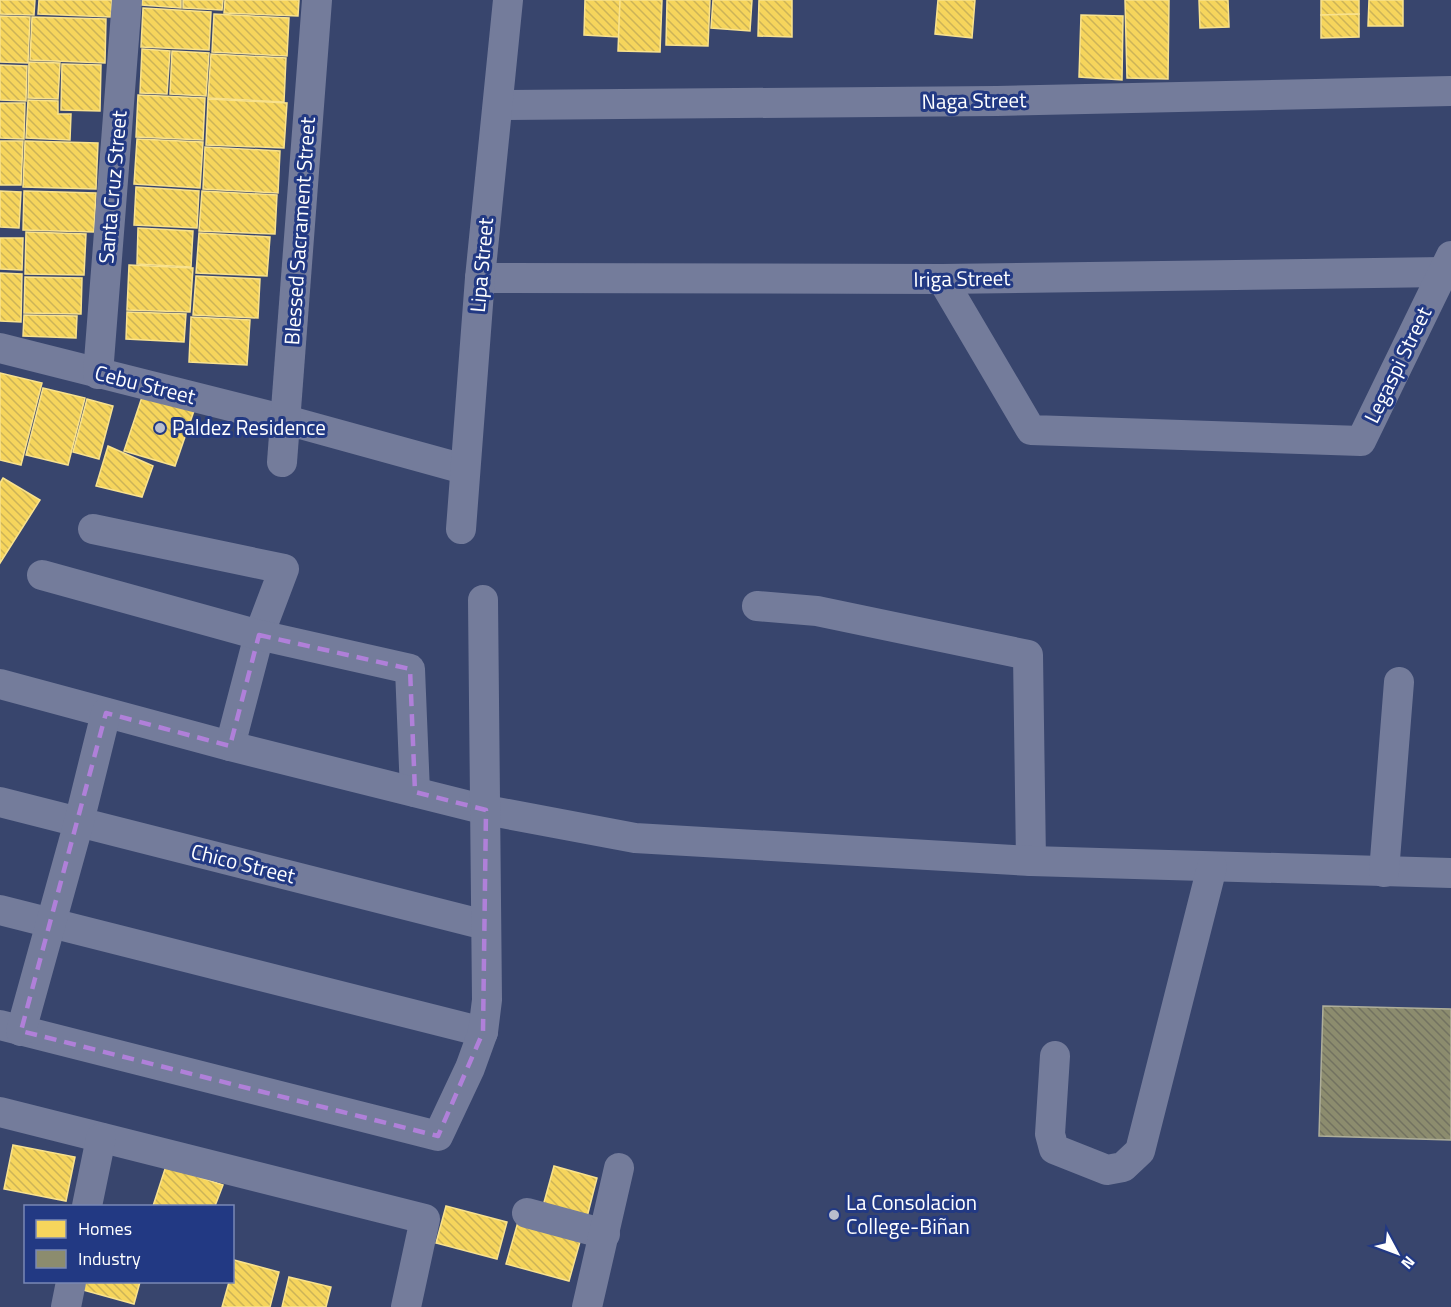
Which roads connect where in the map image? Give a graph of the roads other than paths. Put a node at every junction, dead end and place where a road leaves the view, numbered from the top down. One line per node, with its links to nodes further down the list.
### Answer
1 (127, 0): 10 (street, Santa Cruz Street)
2 (317, 0): 11 (street, Blessed Sacrament Street)
3 (508, 0): 5 (street, Lipa Street)
4 (1451, 91): 5 (street, Naga Street)
5 (498, 105): 7 (street, Lipa Street)
6 (1448, 264): 8 (street, Iriga Street); 8 (street, Legaspi Street)
7 (480, 278): 8 (street, Iriga Street); 13 (street, Lipa Street)
8 (942, 279)
9 (0, 348): 10 (street, Cebu Street)
10 (98, 374): 11 (street, Cebu Street)
11 (286, 420): 12 (street, Blessed Sacrament Street); 13 (street, Cebu Street)
12 (282, 462)
13 (464, 470): 15 (street, Lipa Street)
14 (93, 529): 19 (street)
15 (460, 530)
16 (42, 575): 19 (street)
17 (483, 600): 26 (street)
18 (757, 606): 28 (street)
19 (259, 635): 23 (street); 24 (street)
20 (1399, 682): 30 (street)
21 (0, 684): 22 (street)
22 (106, 713): 23 (street); 27 (street)
23 (230, 746): 24 (street)
24 (415, 792): 26 (street)
25 (0, 802): 27 (street, Chico Street)
26 (486, 810): 28 (street); 34 (street)
27 (79, 822): 33 (street); 34 (street, Chico Street)
28 (1031, 861): 29 (street)
29 (1212, 867): 30 (street); 37 (street)
30 (1384, 872): 31 (street)
31 (1451, 873)
32 (0, 910): 33 (street)
33 (51, 923): 35 (street); 36 (street)
34 (485, 925): 36 (street)
35 (11, 1028): 36 (street)
36 (483, 1032)
37 (1056, 1056)
38 (0, 1112): 39 (street)
39 (101, 1138): 41 (street); 46 (street)
40 (620, 1168): 43 (street)
41 (87, 1205)
42 (526, 1213): 43 (street)
43 (605, 1234): 47 (street)
44 (71, 1283): 45 (street)
45 (66, 1307)
46 (406, 1307)
47 (587, 1307)

